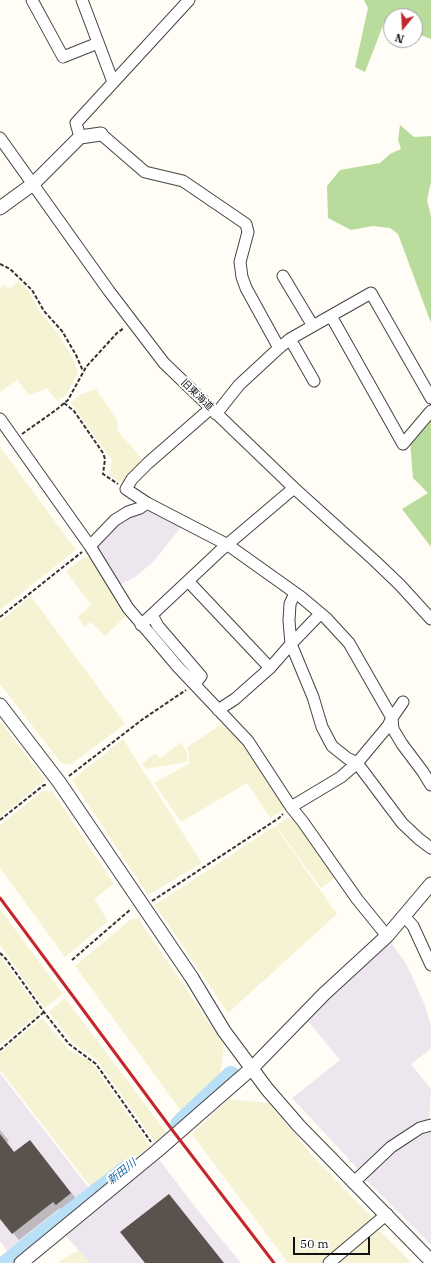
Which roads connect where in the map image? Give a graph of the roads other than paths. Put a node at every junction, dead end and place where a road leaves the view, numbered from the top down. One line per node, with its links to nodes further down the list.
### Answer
1 (32, 0): 4 (street)
2 (82, 0): 4 (street)
3 (189, 0): 5 (street)
4 (98, 42): 5 (street)
5 (113, 82): 7 (street)
6 (101, 134): 7 (street); 15 (street)
7 (80, 137): 9 (street)
8 (0, 138): 9 (street, 旧東海道)
9 (33, 184): 10 (street); 19 (street, 旧東海道)
10 (0, 208)
11 (283, 276): 13 (street)
12 (331, 316): 13 (street); 17 (street); 18 (street)
13 (313, 326): 14 (street)
14 (290, 339): 15 (street); 16 (street)
15 (279, 348): 19 (street)
16 (314, 381)
17 (431, 398)
18 (431, 411)
19 (213, 412): 21 (street, 旧東海道); 22 (street)
20 (0, 419): 24 (street)
21 (294, 488): 23 (street); 29 (street, 旧東海道)
22 (147, 503): 23 (street); 24 (street)
23 (228, 545): 25 (street); 26 (street)
24 (90, 546): 30 (street)
25 (188, 581): 27 (street); 32 (street)
26 (295, 593): 28 (street); 31 (street)
27 (152, 614): 30 (street); 33 (street)
28 (320, 614): 31 (street); 37 (street)
29 (431, 619)
30 (141, 625): 33 (street)
31 (291, 644): 32 (street); 38 (street)
32 (270, 668): 36 (street)
33 (195, 684): 36 (street)
34 (403, 702): 37 (street)
35 (0, 705): 46 (street)
36 (218, 710): 40 (street)
37 (392, 718): 38 (street); 39 (street)
38 (357, 763): 40 (street); 41 (street)
39 (431, 784)
40 (291, 807): 44 (street)
41 (431, 848)
42 (431, 884): 43 (street)
43 (404, 916): 44 (street); 45 (street)
44 (388, 936): 46 (street)
45 (431, 965)
46 (252, 1068): 48 (street); 51 (street)
47 (431, 1125): 48 (street)
48 (353, 1183): 49 (street)
49 (387, 1214): 50 (street); 52 (street)
50 (431, 1261)
51 (21, 1263)
52 (329, 1263)

